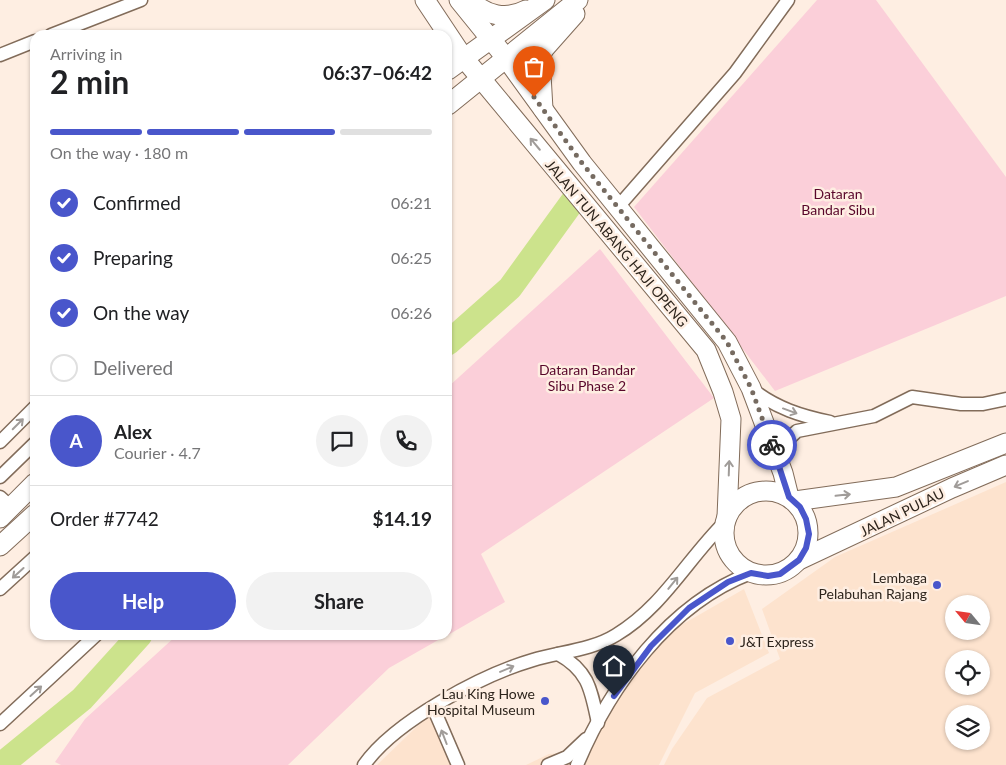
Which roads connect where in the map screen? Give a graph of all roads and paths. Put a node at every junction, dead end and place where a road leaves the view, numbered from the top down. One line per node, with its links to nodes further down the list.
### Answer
1 (141, 0): 10 (street)
2 (417, 0): 11 (main road)
3 (425, 0): 12 (main road, JALAN TUN ABANG HAJI OPENG)
4 (459, 0): 13 (main road, JALAN TUN ABANG HAJI OPENG)
5 (471, 0): 6 (main road)
6 (544, 0): 13 (main road)
7 (578, 0): 18 (main road)
8 (588, 0): 22 (main road)
9 (788, 0): 23 (street)
10 (64, 30)
11 (431, 30)
12 (445, 30)
13 (491, 39): 17 (main road); 18 (main road, JALAN TUN ABANG HAJI OPENG)
14 (452, 40): 17 (main road, JALAN TUN ABANG HAJI OPENG)
15 (30, 43): 16 (street)
16 (0, 55)
17 (463, 57): 19 (main road); 20 (main road, JALAN TUN ABANG HAJI OPENG)
18 (506, 58): 20 (main road); 22 (main road, JALAN TUN ABANG HAJI OPENG)
19 (452, 67)
20 (480, 77): 21 (main road); 25 (main road, JALAN TUN ABANG HAJI OPENG, one-way to 20)
21 (452, 102)
22 (544, 110): 23 (main road, JALAN TUN ABANG HAJI OPENG)
23 (617, 208): 24 (main road, JALAN TUN ABANG HAJI OPENG)
24 (700, 309): 25 (main road); 26 (main road, JALAN TUN ABANG HAJI OPENG)
25 (683, 323): 40 (main road, JALAN TUN ABANG HAJI OPENG, one-way to 25)
26 (751, 388): 29 (street, one-way to 29); 33 (main road, JALAN TUN ABANG HAJI OPENG)
27 (1006, 399): 29 (street)
28 (30, 412): 30 (street, one-way to 28)
29 (835, 423): 33 (street)
30 (0, 442)
31 (1006, 443): 37 (main road, JALAN PULAU, one-way to 31)
32 (30, 448): 35 (street)
33 (774, 452): 37 (main road, JALAN TUN ABANG HAJI OPENG)
34 (1006, 465): 42 (main road, JALAN PULAU, one-way to 42)
35 (0, 477)
36 (30, 487): 38 (main road)
37 (792, 499): 40 (main road); 42 (main road)
38 (4, 507): 39 (main road)
39 (30, 518): 41 (main road)
40 (726, 519): 44 (main road); 47 (street, one-way to 40)
41 (0, 546)
42 (799, 560): 44 (main road)
43 (30, 561): 45 (street, one-way to 45)
44 (751, 573): 50 (street)
45 (0, 588)
46 (91, 640): 49 (street, one-way to 46)
47 (558, 654): 48 (street, one-way to 47); 50 (street)
48 (433, 707): 51 (street); 52 (street, one-way to 48)
49 (0, 724)
50 (595, 728): 53 (street); 54 (street)
51 (364, 765)
52 (458, 765)
53 (548, 765)
54 (577, 765)

